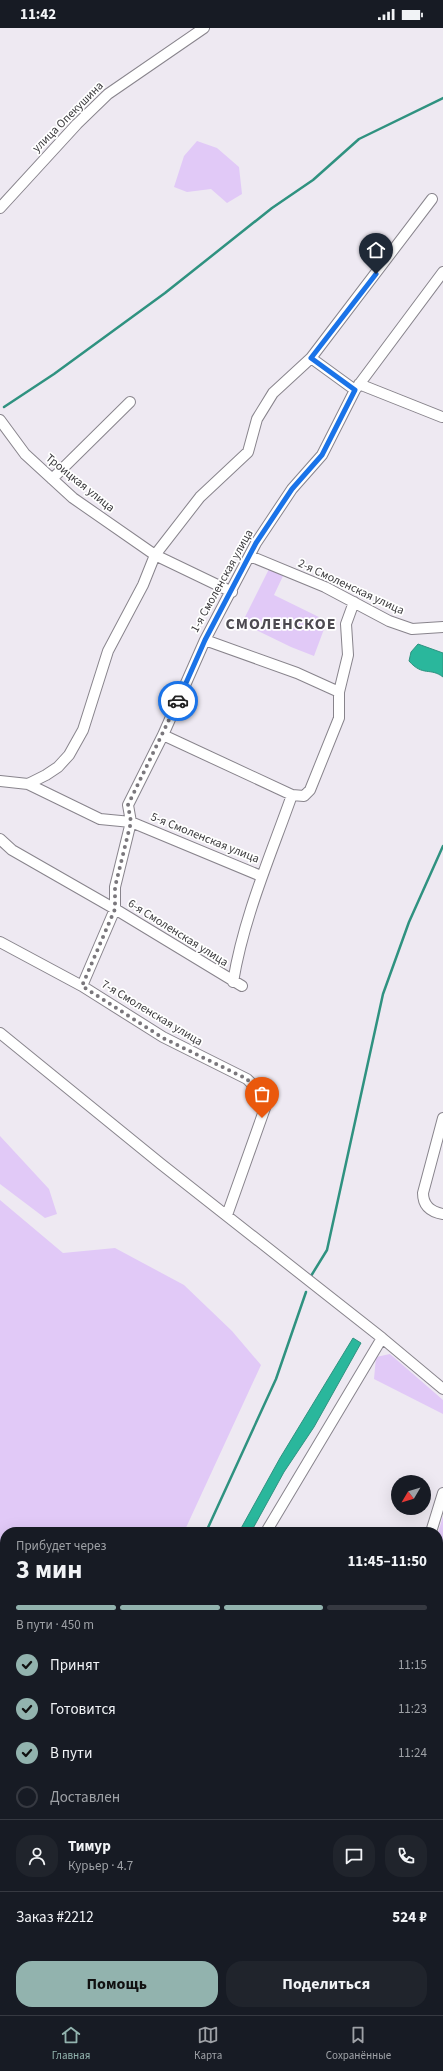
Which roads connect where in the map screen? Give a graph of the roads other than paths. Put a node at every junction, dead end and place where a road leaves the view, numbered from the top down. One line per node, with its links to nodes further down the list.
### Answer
1 (204, 28): 3 (street, улица Опекушина)
2 (432, 199): 5 (street)
3 (0, 208)
4 (443, 272): 6 (street, 1-я Смоленская улица)
5 (311, 358): 6 (street); 11 (street)
6 (357, 387): 8 (street); 12 (street, 1-я Смоленская улица)
7 (130, 402): 10 (street)
8 (442, 417)
9 (0, 420): 10 (street, Троицкая улица)
10 (52, 479): 11 (street, Троицкая улица)
11 (155, 555): 13 (street); 20 (street)
12 (250, 556): 13 (street, 1-я Смоленская улица); 14 (street, 2-я Смоленская улица)
13 (232, 592): 16 (street, 1-я Смоленская улица)
14 (354, 602): 15 (street, 2-я Смоленская улица); 17 (street)
15 (443, 627)
16 (205, 640): 17 (street); 18 (street, 1-я Смоленская улица)
17 (339, 692): 21 (street)
18 (163, 735): 21 (street); 22 (street, 1-я Смоленская улица)
19 (0, 781): 20 (street, 5-я Смоленская улица)
20 (28, 784): 22 (street, 5-я Смоленская улица)
21 (292, 795): 24 (street)
22 (131, 822): 24 (street, 5-я Смоленская улица); 25 (street, 1-я Смоленская улица)
23 (0, 839): 25 (street, 6-я Смоленская улица)
24 (261, 876): 25 (street, 6-я Смоленская улица)
25 (115, 909): 27 (street)
26 (0, 942): 27 (street, 7-я Смоленская улица)
27 (82, 986): 31 (street, 7-я Смоленская улица)
28 (0, 1033): 31 (street)
29 (443, 1118): 30 (street)
30 (443, 1214)
31 (227, 1215): 32 (street)
32 (382, 1338): 33 (street); 35 (street)
33 (443, 1389)
34 (443, 1493): 36 (street)
35 (269, 1527)
36 (433, 1527)

